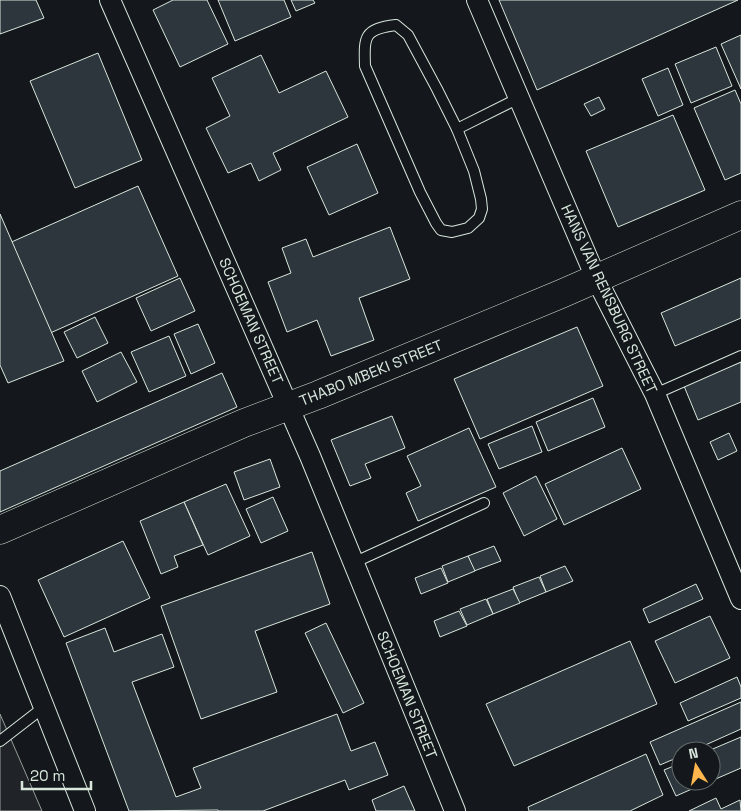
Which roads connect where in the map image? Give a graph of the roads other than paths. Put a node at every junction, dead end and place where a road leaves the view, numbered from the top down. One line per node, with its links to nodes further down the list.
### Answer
1 (110, 0): 9 (street, SCHOEMAN STREET)
2 (477, 0): 3 (street, HANS VAN RENSBURG STREET)
3 (518, 98): 4 (lane); 6 (street, HANS VAN RENSBURG STREET)
4 (457, 129): 4 (lane)
5 (741, 214): 6 (main road, THABO MBEKI STREET)
6 (596, 278): 8 (street, HANS VAN RENSBURG STREET); 9 (main road, THABO MBEKI STREET)
7 (741, 356): 8 (lane)
8 (655, 394): 14 (street, HANS VAN RENSBURG STREET)
9 (289, 407): 11 (main road, THABO MBEKI STREET); 12 (street, SCHOEMAN STREET)
10 (484, 503): 12 (lane)
11 (0, 530)
12 (353, 563): 18 (street, SCHOEMAN STREET)
13 (0, 596): 15 (street)
14 (741, 599)
15 (44, 707): 16 (lane); 17 (street)
16 (0, 741)
17 (86, 811)
18 (454, 811)

